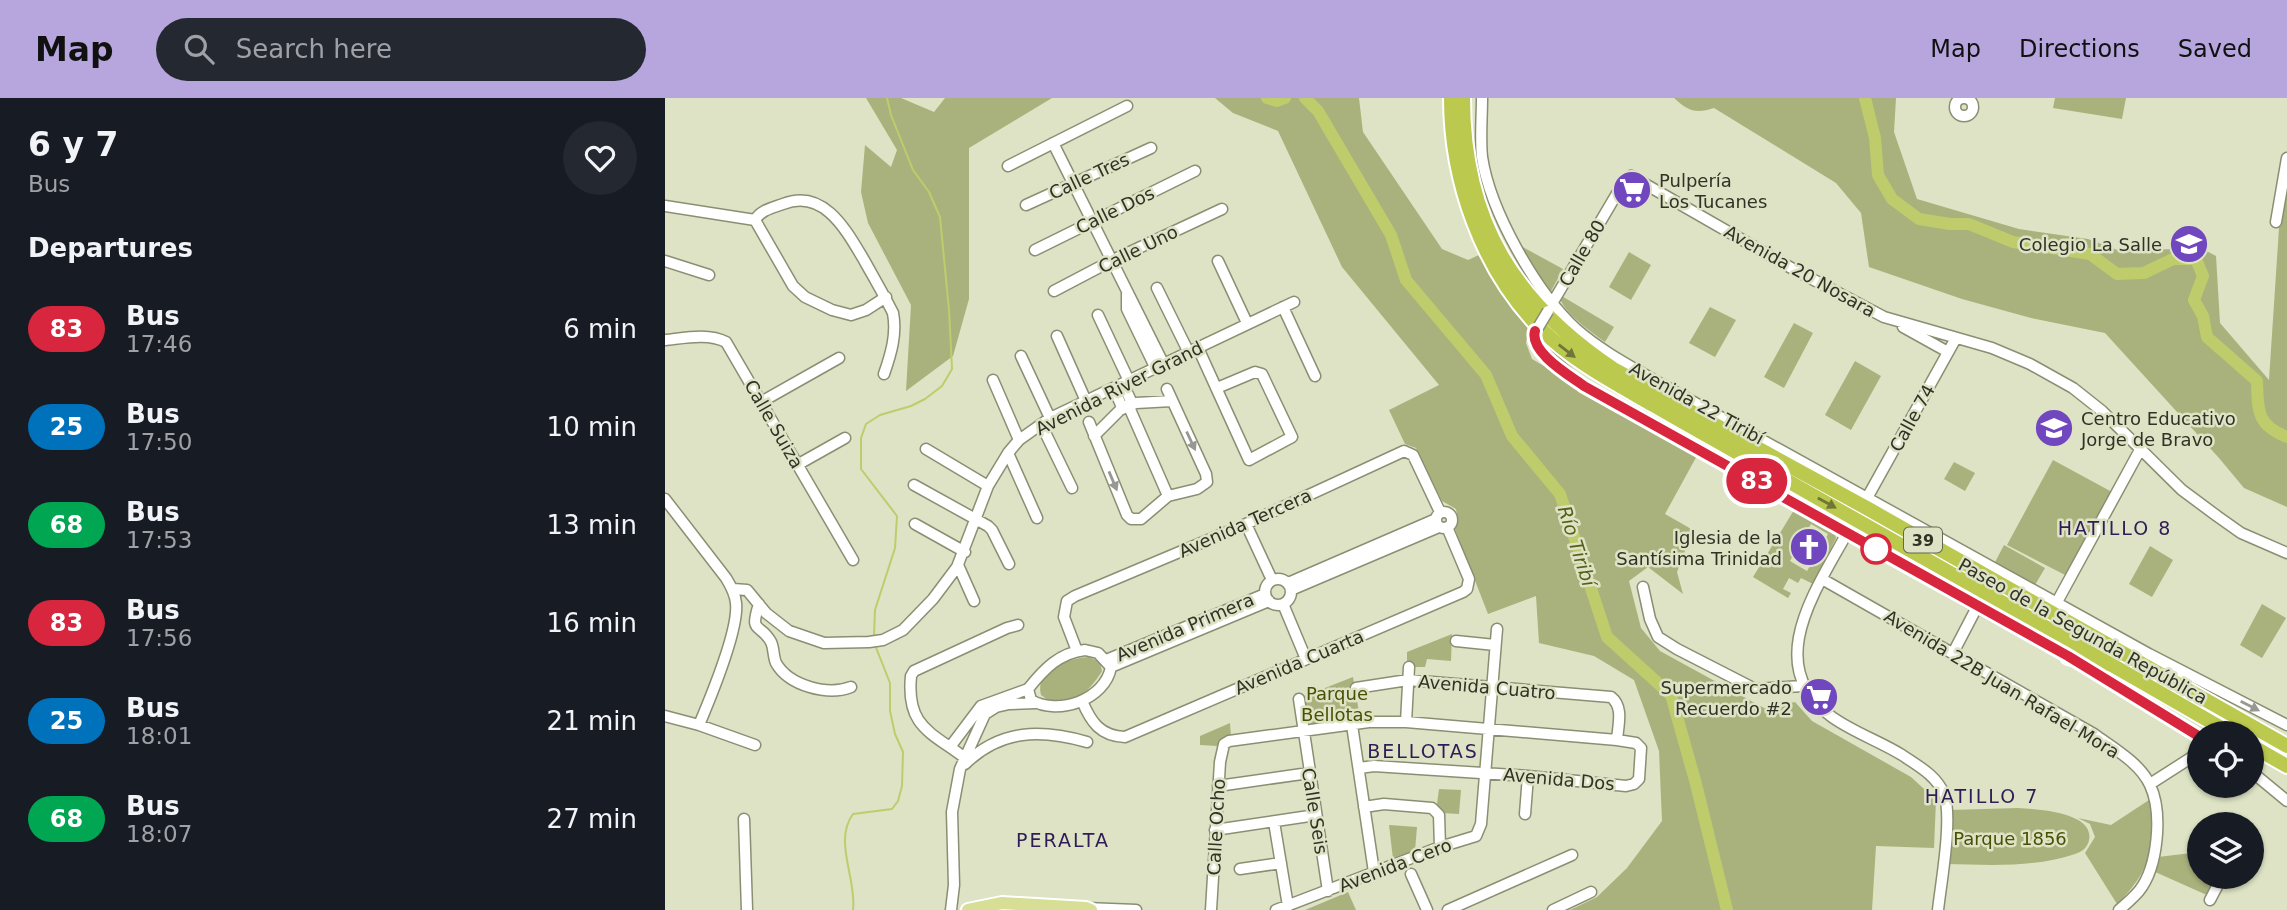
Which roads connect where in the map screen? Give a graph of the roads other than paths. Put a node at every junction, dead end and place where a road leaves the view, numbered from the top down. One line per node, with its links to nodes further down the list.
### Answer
1 (1451, 98): 97 (highway, Paseo de la Segunda República / 39, one-way to 97)
2 (1464, 98): 64 (highway, Paseo de la Segunda República / 39)
3 (1482, 98): 28 (street, Avenida 22 Tiribí)
4 (1127, 106): 5 (street)
5 (1053, 143): 8 (street); 11 (street)
6 (1151, 148): 11 (street, Calle Tres)
7 (2287, 160): 17 (street)
8 (1008, 166)
9 (1195, 171): 16 (street, Calle Dos)
10 (1631, 176): 28 (street, Calle 80); 30 (street, Avenida 20 Nosara)
11 (1074, 183): 12 (street, Calle Tres); 16 (street)
12 (1026, 205)
13 (665, 206): 15 (street)
14 (1222, 209): 19 (street, Calle Uno)
15 (755, 220): 25 (street); 25 (street)
16 (1093, 221): 18 (street, Calle Dos); 19 (street)
17 (2276, 222)
18 (1035, 250)
19 (1113, 260): 24 (street, Calle Uno); 39 (street)
20 (665, 261): 22 (street)
21 (1218, 261): 31 (street)
22 (709, 275)
23 (1157, 288): 35 (street)
24 (1054, 291)
25 (885, 297): 40 (street)
26 (1294, 302): 27 (street, Avenida River Grand)
27 (1283, 307): 31 (street, Avenida River Grand); 41 (street)
28 (1550, 307): 64 (street, Avenida 22 Tiribí); 70 (street, Calle 80, bridge)
29 (1098, 315): 43 (street)
30 (1884, 317): 33 (street, Avenida 20 Nosara); 36 (street)
31 (1247, 323): 35 (street, Avenida River Grand)
32 (1057, 336): 46 (street)
33 (1956, 338): 36 (street, Calle 74); 56 (street, Avenida 20 Nosara)
34 (665, 340): 48 (street, Calle Suiza)
35 (1193, 350): 39 (street, Avenida River Grand); 44 (street)
36 (1948, 352): 64 (street, Calle 74)
37 (1021, 356): 50 (street)
38 (839, 359): 48 (street)
39 (1160, 367): 43 (street, Avenida River Grand)
40 (884, 374)
41 (1315, 376)
42 (993, 380): 54 (street)
43 (1122, 385): 46 (street, Avenida River Grand); 49 (street)
44 (1217, 388): 44 (street)
45 (1167, 389): 47 (street)
46 (1086, 401): 50 (street, Avenida River Grand)
47 (1172, 401): 49 (street); 62 (street, one-way to 62)
48 (761, 402): 58 (street, Calle Suiza)
49 (1129, 407): 52 (street); 62 (street)
50 (1045, 421): 54 (street, Avenida River Grand); 61 (street)
51 (1089, 422): 52 (street)
52 (1094, 436): 62 (street, one-way to 62)
53 (845, 438): 58 (street)
54 (1019, 440): 57 (street, Avenida River Grand)
55 (926, 449): 60 (street)
56 (2141, 449): 72 (street, Avenida 20 Nosara); 83 (street)
57 (1008, 453): 60 (street, Avenida River Grand); 65 (street)
58 (797, 465): 73 (street, Calle Suiza)
59 (914, 485): 66 (street)
60 (988, 486): 66 (street, Avenida River Grand)
61 (1072, 488)
62 (1168, 496)
63 (665, 499): 80 (street)
64 (1870, 505): 83 (street, Avenida 22 Tiribí); 122 (highway, Paseo de la Segunda República / 39)
65 (1037, 518)
66 (975, 520): 71 (street, Avenida River Grand); 74 (street)
67 (1441, 521): 69 (street, Avenida Tercera); 78 (street); 94 (street, Avenida Cuarta)
68 (915, 524): 71 (street)
69 (1246, 524): 77 (street); 91 (street, Avenida Tercera)
70 (1847, 533): 76 (street); 86 (street)
71 (965, 552): 75 (street, Avenida River Grand)
72 (2287, 553)
73 (853, 560)
74 (1009, 564)
75 (958, 565): 82 (street); 84 (street, Avenida River Grand)
76 (1822, 579): 92 (street, Avenida 22B Juan Rafael Mora); 99 (street)
77 (1272, 580): 78 (street); 81 (street)
78 (1289, 586): 85 (street)
79 (1643, 587): 99 (street)
80 (733, 589): 84 (street, Avenida River Grand); 112 (street)
81 (1267, 597): 85 (street); 95 (street, Avenida Primera)
82 (974, 601)
83 (2057, 602): 110 (street, Avenida 22 Tiribí, one-way to 110)
84 (759, 604): 100 (street)
85 (1283, 604): 94 (street)
86 (1977, 607): 92 (street); 93 (street)
87 (1018, 625): 116 (street)
88 (1497, 629): 90 (street)
89 (1457, 641): 90 (street)
90 (1495, 645): 101 (street)
91 (1077, 651): 95 (street, Avenida Primera); 103 (street)
92 (1953, 653): 134 (street, Avenida 22B Juan Rafael Mora)
93 (2068, 656): 97 (highway); 114 (street)
94 (1306, 659): 105 (street, Avenida Cuarta)
95 (1108, 664): 105 (street, Avenida Primera)
96 (1409, 667): 98 (street)
97 (2125, 672): 108 (highway, Paseo de la Segunda República / 39)
98 (1408, 680): 101 (street, Avenida Cuatro); 102 (street, Avenida Cuatro); 109 (street)
99 (1803, 686): 165 (street)
100 (851, 687)
101 (1492, 687): 113 (street); 119 (street, Avenida Cuatro)
102 (1356, 688)
103 (1028, 689): 106 (street); 117 (street)
104 (1299, 699): 115 (street, Calle Seis)
105 (1082, 701): 106 (street)
106 (1036, 703): 118 (street)
107 (665, 716): 112 (street)
108 (2209, 721)
109 (1406, 722): 111 (street); 113 (street)
110 (2286, 722)
111 (1352, 724): 115 (street); 128 (street)
112 (699, 725): 121 (street)
113 (1489, 729): 119 (street); 130 (street)
114 (2187, 729)
115 (1303, 731): 131 (street, Calle Seis); 135 (street, Calle Ocho)
116 (928, 733): 117 (street); 123 (street)
117 (962, 733): 118 (street); 123 (street)
118 (972, 739): 125 (street)
119 (1617, 740): 132 (street, Avenida Dos)
120 (1087, 742): 129 (street)
121 (755, 745)
122 (2287, 746)
123 (950, 747): 125 (street)
124 (2264, 753): 127 (highway)
125 (965, 758): 129 (street)
126 (2187, 760): 134 (street)
127 (2287, 766)
128 (1359, 768): 130 (street, Avenida Dos); 137 (street)
129 (960, 769): 157 (street)
130 (1485, 773): 132 (street, Avenida Dos); 143 (street, Avenida Cero)
131 (1309, 774): 135 (street); 139 (street, Calle Seis)
132 (1528, 776): 138 (street)
133 (2264, 782): 136 (street)
134 (2150, 784): 166 (street)
135 (1218, 786): 142 (street, Calle Ocho)
136 (2287, 801)
137 (1364, 807): 143 (street); 147 (street)
138 (1525, 814)
139 (1316, 815): 141 (street); 150 (street, Calle Seis)
140 (744, 818): 156 (street)
141 (1274, 822): 142 (street); 145 (street)
142 (1215, 830): 160 (street, Calle Ocho)
143 (1440, 847): 147 (street, Avenida Cero)
144 (1572, 855): 163 (street)
145 (1281, 863): 146 (street); 153 (street)
146 (1240, 869)
147 (1374, 872): 150 (street, Avenida Cero)
148 (1411, 874): 162 (street)
149 (2216, 889): 152 (street)
150 (1328, 891): 153 (street, Avenida Cero)
151 (1591, 892): 164 (street)
152 (2210, 901)
153 (1287, 906): 161 (street, Avenida Cero)
154 (1021, 907): 155 (main road); 158 (main road)
155 (1089, 909): 159 (street)
156 (747, 910)
157 (951, 910)
158 (968, 910)
159 (1136, 910)
160 (1211, 910)
161 (1276, 910)
162 (1427, 910)
163 (1448, 910)
164 (1553, 910)
165 (1938, 910)
166 (2119, 910)

